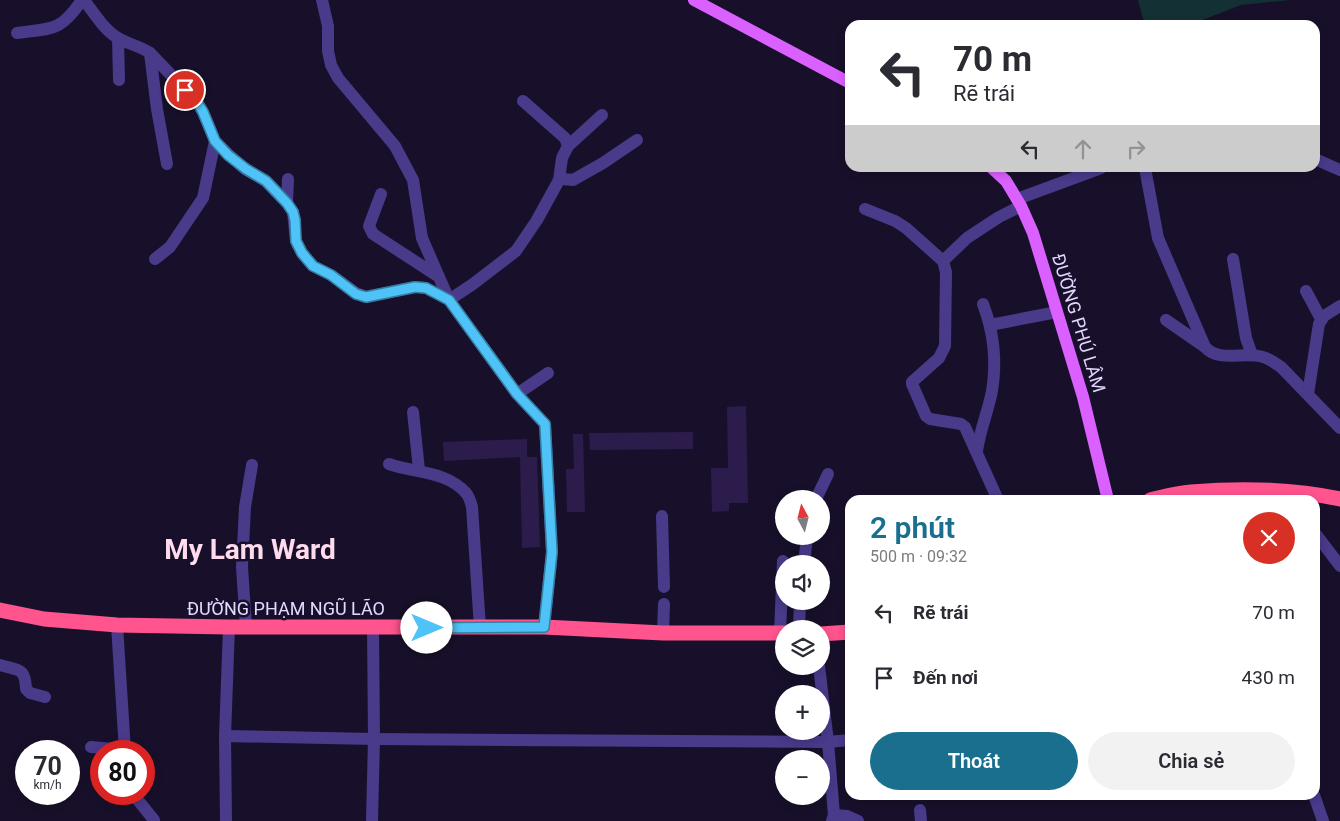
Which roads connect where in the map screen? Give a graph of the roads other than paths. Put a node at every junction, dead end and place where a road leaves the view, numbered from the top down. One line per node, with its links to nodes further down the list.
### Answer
1 (83, 0): 4 (street); 5 (street)
2 (322, 0): 29 (street)
3 (694, 0): 7 (main road)
4 (17, 33)
5 (118, 38): 6 (street); 8 (street)
6 (150, 53): 12 (street); 15 (street)
7 (845, 79)
8 (119, 80)
9 (523, 101): 13 (street)
10 (602, 115): 13 (street)
11 (637, 140): 20 (street)
12 (215, 141): 23 (street); 27 (street)
13 (568, 146): 20 (street)
14 (1320, 161): 16 (street)
15 (166, 164)
16 (1340, 170)
17 (997, 172): 24 (main road, ĐƯỜNG PHÚ LÂM)
18 (1092, 172): 24 (street)
19 (1146, 172): 38 (street)
20 (560, 176): 31 (street)
21 (288, 179): 23 (street)
22 (381, 194): 29 (street)
23 (287, 203): 31 (street)
24 (1019, 203): 28 (street); 34 (main road, ĐƯỜNG PHÚ LÂM)
25 (865, 209): 28 (street)
26 (1233, 258): 39 (street)
27 (155, 259)
28 (943, 261): 45 (street)
29 (439, 277): 31 (street)
30 (1306, 291): 35 (street)
31 (449, 300): 41 (street)
32 (983, 304): 37 (street)
33 (1340, 306): 35 (street)
34 (1057, 312): 37 (street); 52 (main road, ĐƯỜNG PHÚ LÂM)
35 (1321, 319): 42 (street)
36 (1166, 320): 38 (street)
37 (990, 325): 45 (street)
38 (1205, 347): 39 (street)
39 (1252, 355): 42 (street)
40 (548, 373): 41 (street)
41 (517, 394): 67 (street)
42 (1308, 394): 44 (street)
43 (413, 412): 48 (street)
44 (1340, 428)
45 (977, 452): 51 (street)
46 (252, 464): 65 (street)
47 (389, 464): 48 (street)
48 (419, 470): 68 (street)
49 (828, 474): 50 (street)
50 (820, 490)
51 (996, 495)
52 (1107, 495)
53 (1175, 495): 54 (highway)
54 (1280, 495)
55 (1320, 496): 56 (highway)
56 (1340, 499)
57 (662, 516): 60 (street)
58 (1320, 540): 59 (street)
59 (1340, 566)
60 (664, 587)
61 (664, 604): 70 (street)
62 (0, 610): 63 (highway, ĐƯỜNG PHẠM NGŨ LÃO)
63 (118, 625): 64 (highway, ĐƯỜNG PHẠM NGŨ LÃO); 78 (street)
64 (229, 627): 65 (highway, ĐƯỜNG PHẠM NGŨ LÃO); 76 (street)
65 (246, 627): 66 (highway, ĐƯỜNG PHẠM NGŨ LÃO)
66 (373, 627): 68 (highway, ĐƯỜNG PHẠM NGŨ LÃO); 77 (street)
67 (544, 627): 68 (highway, ĐƯỜNG PHẠM NGŨ LÃO); 70 (highway, ĐƯỜNG PHẠM NGŨ LÃO)
68 (480, 628)
69 (845, 632): 72 (highway)
70 (663, 633): 71 (highway, ĐƯỜNG PHẠM NGŨ LÃO)
71 (775, 633)
72 (830, 633)
73 (0, 665): 75 (street)
74 (819, 675): 80 (street)
75 (45, 697)
76 (225, 736): 77 (street); 85 (street)
77 (374, 739): 80 (street); 86 (street)
78 (124, 740)
79 (845, 740): 80 (street)
80 (828, 742): 83 (street)
81 (1316, 800): 88 (street)
82 (142, 805): 84 (street)
83 (833, 818): 87 (street)
84 (154, 820)
85 (226, 821)
86 (372, 821)
87 (858, 821)
88 (1323, 821)

